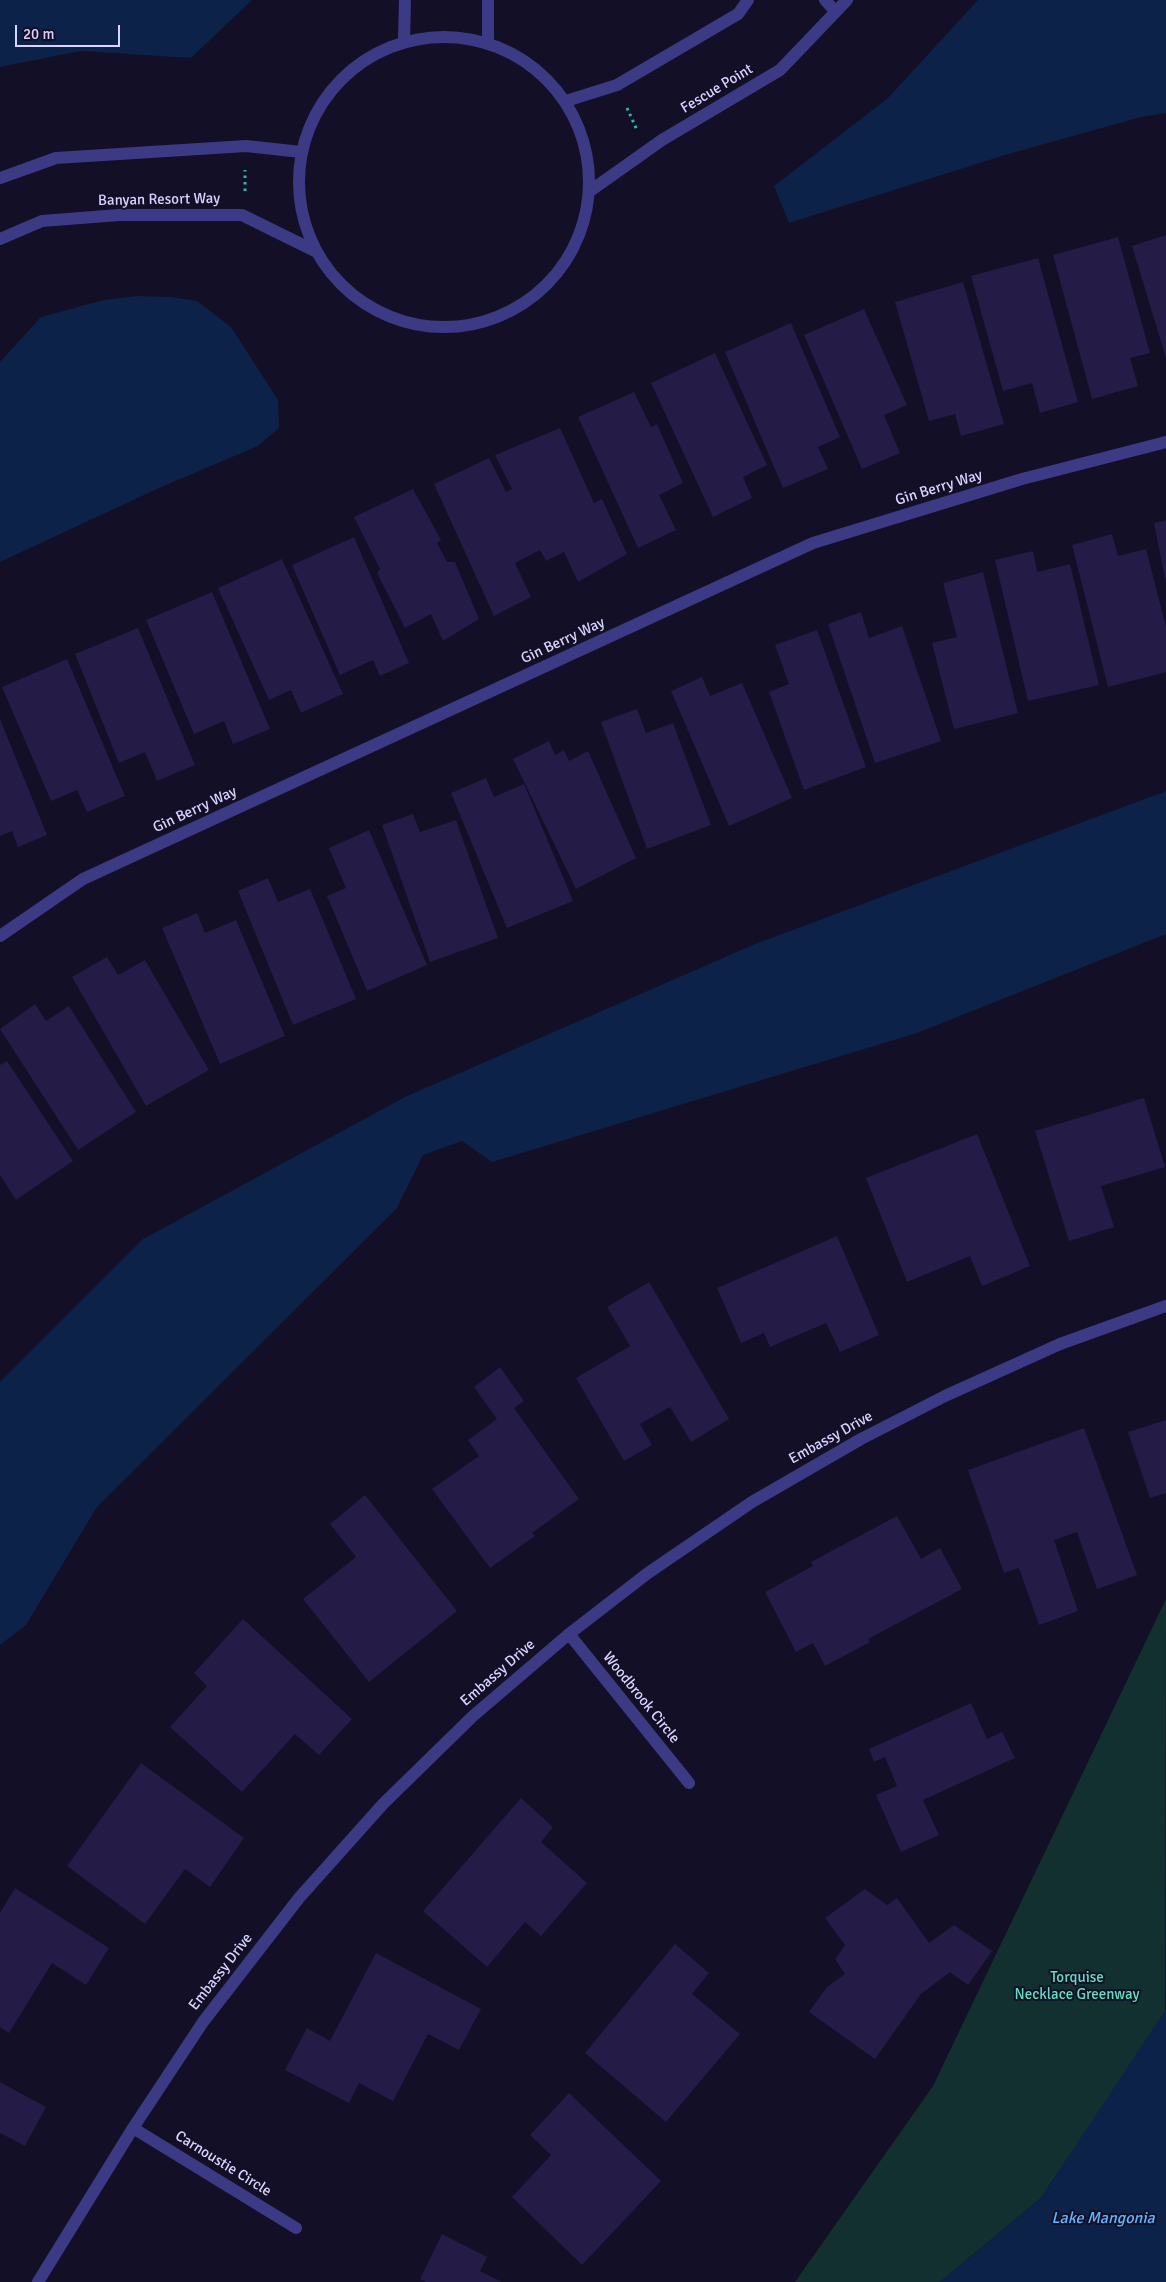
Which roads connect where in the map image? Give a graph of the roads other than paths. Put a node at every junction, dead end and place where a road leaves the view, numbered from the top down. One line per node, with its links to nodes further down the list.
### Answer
1 (405, 0): 7 (street)
2 (488, 0): 8 (street)
3 (748, 0): 9 (street)
4 (825, 0): 6 (street)
5 (847, 0): 6 (street, Fescue Point)
6 (835, 11): 12 (street, Fescue Point)
7 (404, 40): 8 (street); 10 (street)
8 (488, 42): 9 (street)
9 (566, 101): 12 (street)
10 (301, 152): 11 (street); 14 (street)
11 (0, 178)
12 (590, 191): 14 (street)
13 (0, 239): 14 (street, Banyan Resort Way)
14 (315, 251)
15 (1166, 442): 16 (street, Gin Berry Way)
16 (0, 936)
17 (1166, 1306): 18 (street, Embassy Drive)
18 (569, 1634): 19 (street, Woodbrook Circle); 20 (street, Embassy Drive)
19 (689, 1783)
20 (133, 2128): 21 (street, Carnoustie Circle); 22 (street, Embassy Drive)
21 (296, 2228)
22 (38, 2282)

